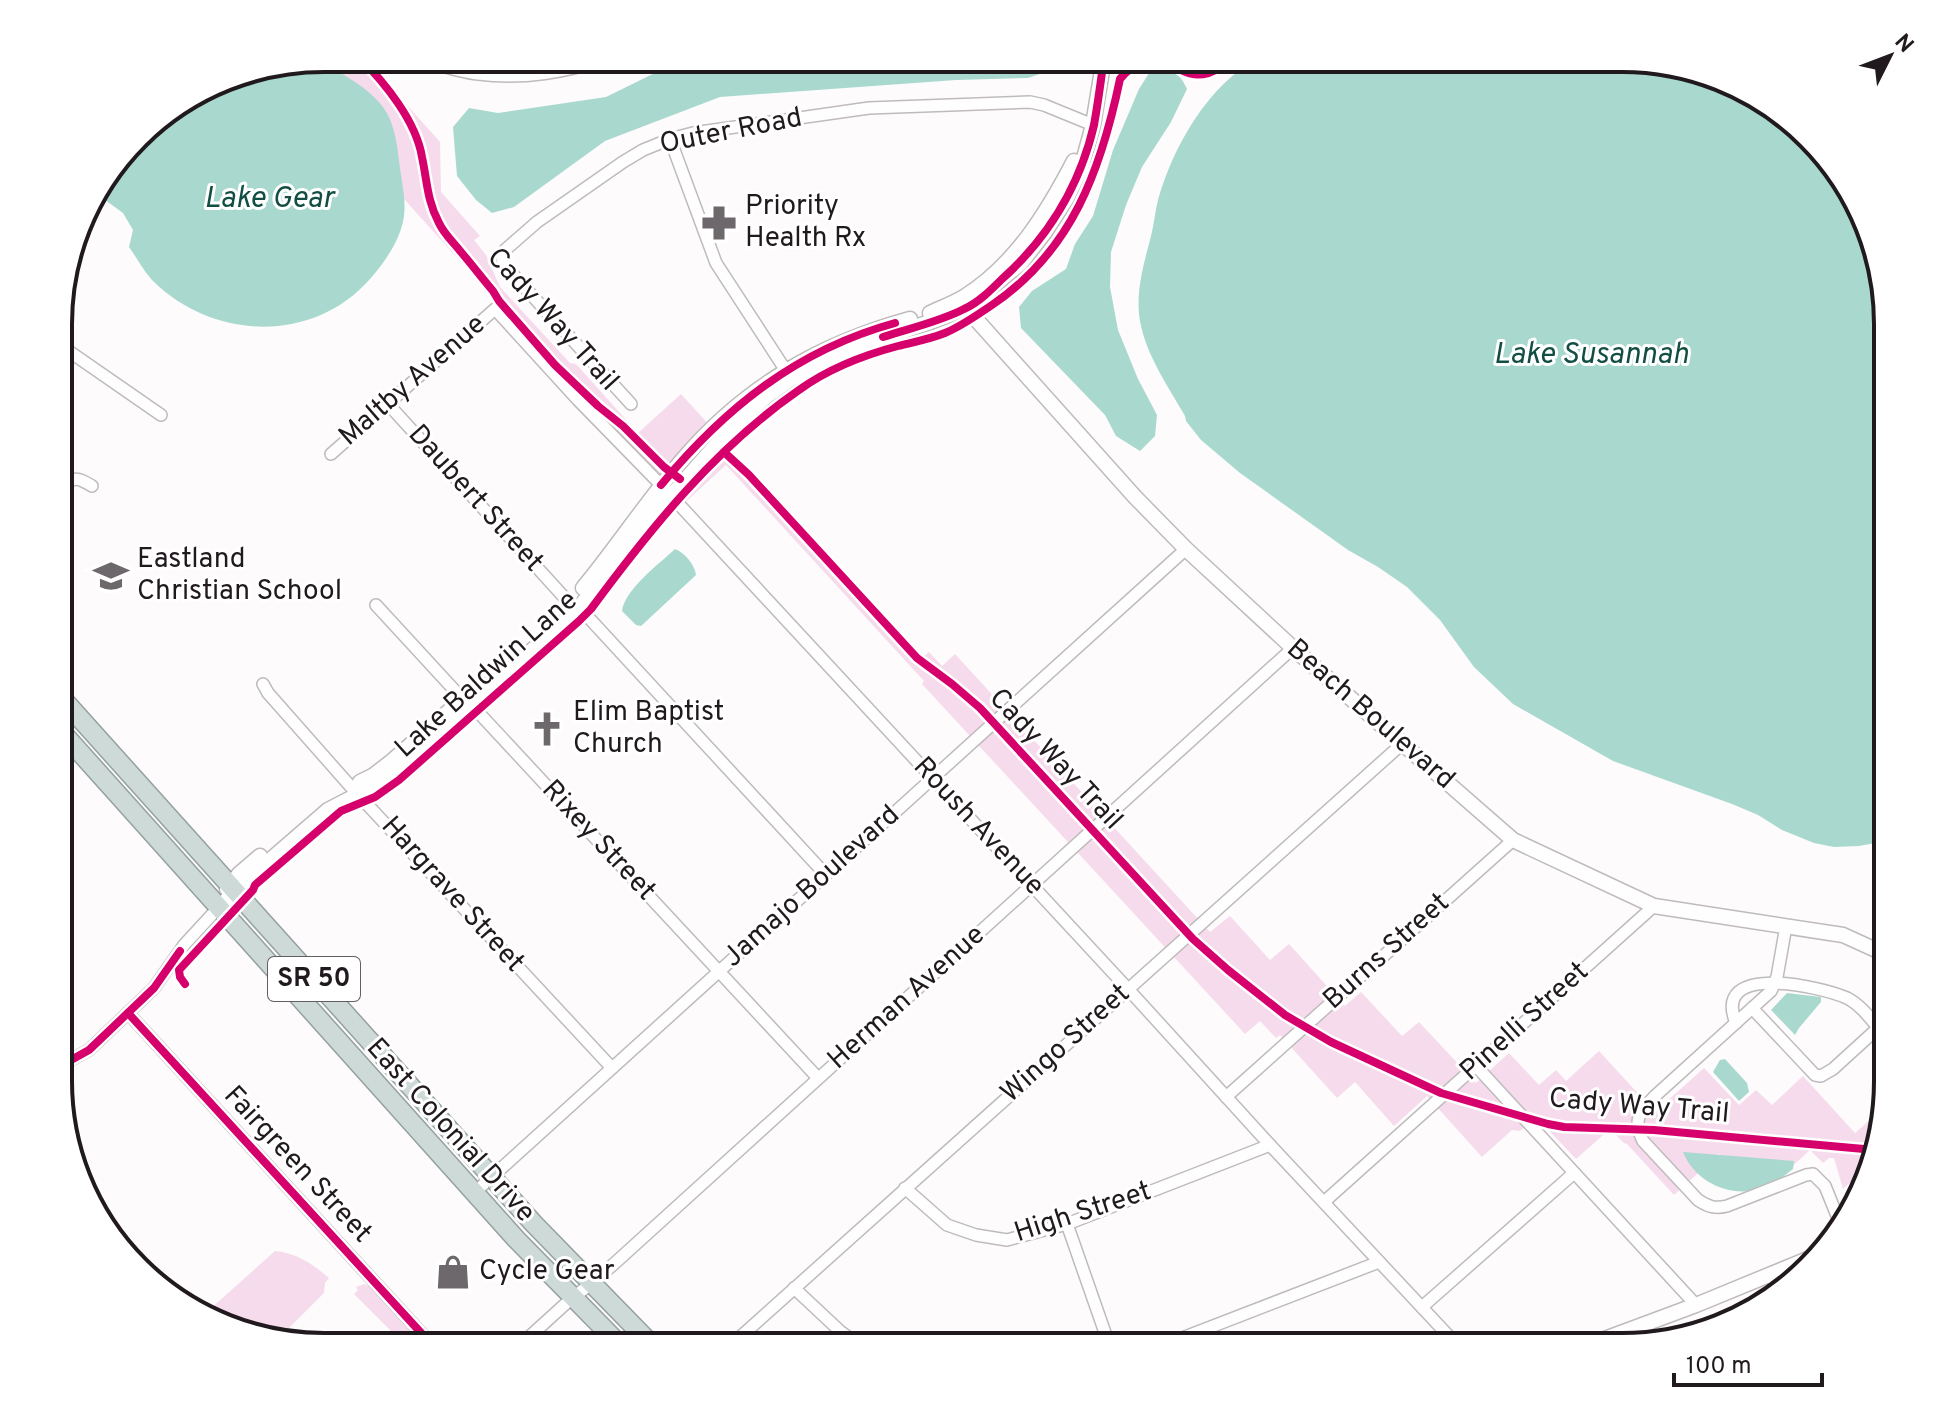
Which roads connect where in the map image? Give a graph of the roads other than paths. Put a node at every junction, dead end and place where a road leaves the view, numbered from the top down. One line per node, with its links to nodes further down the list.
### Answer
1 (471, 72): 2 (street)
2 (554, 72)
3 (1102, 73): 4 (street, Lake Baldwin Lane)
4 (1093, 125): 5 (street, Outer Road); 6 (street, Lake Baldwin Lane)
5 (670, 139): 9 (street); 11 (street, Outer Road)
6 (965, 303): 9 (street, Lake Baldwin Lane); 17 (street, Beach Boulevard)
7 (495, 309): 10 (street, Maltby Avenue); 16 (street, Roush Avenue)
8 (72, 353): 12 (street)
9 (789, 375): 16 (street, Lake Baldwin Lane)
10 (388, 404): 13 (street, Maltby Avenue); 19 (street, Daubert Street)
11 (631, 404)
12 (161, 415)
13 (331, 454)
14 (72, 480): 15 (street)
15 (92, 486)
16 (666, 490): 19 (street, Lake Baldwin Lane); 28 (street, Roush Avenue)
17 (1186, 549): 20 (street, Beach Boulevard); 28 (street, Jamajo Boulevard)
18 (376, 605): 22 (street, Rixey Street)
19 (574, 606): 22 (street, Lake Baldwin Lane); 31 (street, Daubert Street)
20 (1293, 648): 26 (street, Beach Boulevard); 32 (street, Herman Avenue)
21 (263, 684): 29 (street, Hargrave Street)
22 (467, 702): 29 (street, Lake Baldwin Lane); 38 (street, Rixey Street)
23 (72, 710): 25 (highway, East Colonial Drive / SR 50)
24 (73, 726): 25 (highway)
25 (89, 728): 33 (highway, East Colonial Drive / SR 50)
26 (1403, 743): 30 (street, Beach Boulevard); 40 (street, Wingo Street)
27 (73, 744): 35 (highway, East Colonial Drive / SR 50)
28 (933, 777): 31 (street, Jamajo Boulevard); 32 (street, Roush Avenue)
29 (355, 790): 33 (street, Lake Baldwin Lane); 50 (street, Hargrave Street)
30 (1513, 840): 34 (street, Beach Boulevard); 52 (street, Burns Street)
31 (825, 874): 38 (street, Jamajo Boulevard)
32 (1031, 885): 40 (street, Roush Avenue); 51 (street, Herman Avenue)
33 (232, 888): 35 (street, Lake Baldwin Lane); 45 (highway, East Colonial Drive / SR 50)
34 (1654, 906): 36 (street, Beach Boulevard); 49 (street, Pinelli Street)
35 (219, 907): 42 (street); 47 (highway, East Colonial Drive / SR 50)
36 (1786, 926): 37 (street, Beach Boulevard); 39 (street)
37 (1873, 949)
38 (719, 971): 50 (street, Jamajo Boulevard); 51 (street, Rixey Street)
39 (1775, 983): 41 (street); 43 (street); 44 (street)
40 (1128, 989): 52 (street, Roush Avenue); 56 (street, Wingo Street)
41 (1752, 1008): 43 (street); 46 (street)
42 (128, 1013): 48 (street); 70 (street, Fairgreen Street)
43 (1736, 1023): 59 (street)
44 (1873, 1023)
45 (359, 1029): 47 (street); 55 (highway, East Colonial Drive / SR 50)
46 (1873, 1033)
47 (342, 1045): 57 (highway, East Colonial Drive / SR 50)
48 (73, 1059)
49 (1476, 1066): 54 (street); 58 (street, Pinelli Street)
50 (612, 1068): 55 (street, Jamajo Boulevard)
51 (818, 1078): 65 (street, Herman Avenue)
52 (1226, 1097): 53 (street, Roush Avenue)
53 (1270, 1145): 58 (street, Roush Avenue); 60 (street, High Street)
54 (1574, 1173): 68 (street); 69 (street)
55 (491, 1177): 57 (street, Jamajo Boulevard); 65 (highway, East Colonial Drive / SR 50)
56 (905, 1188): 60 (street, High Street); 66 (street, Wingo Street)
57 (474, 1193): 67 (highway, East Colonial Drive / SR 50)
58 (1324, 1202): 61 (street, Roush Avenue)
59 (1836, 1213)
60 (1067, 1224): 76 (street)
61 (1379, 1262): 69 (street, Roush Avenue); 77 (street)
62 (1794, 1264): 63 (street)
63 (1771, 1273): 64 (street); 68 (street)
64 (1774, 1282)
65 (591, 1284): 67 (street, Herman Avenue); 73 (highway, East Colonial Drive / SR 50)
66 (794, 1288): 74 (street, Wingo Street); 75 (street)
67 (572, 1298): 71 (street, Herman Avenue); 72 (highway, East Colonial Drive / SR 50)
68 (1696, 1305): 79 (street)
69 (1422, 1307): 78 (street, Roush Avenue)
70 (420, 1332)
71 (534, 1332)
72 (607, 1332)
73 (639, 1332)
74 (745, 1332)
75 (842, 1332)
76 (1105, 1333)
77 (1196, 1333)
78 (1446, 1333)
79 (1621, 1333)

